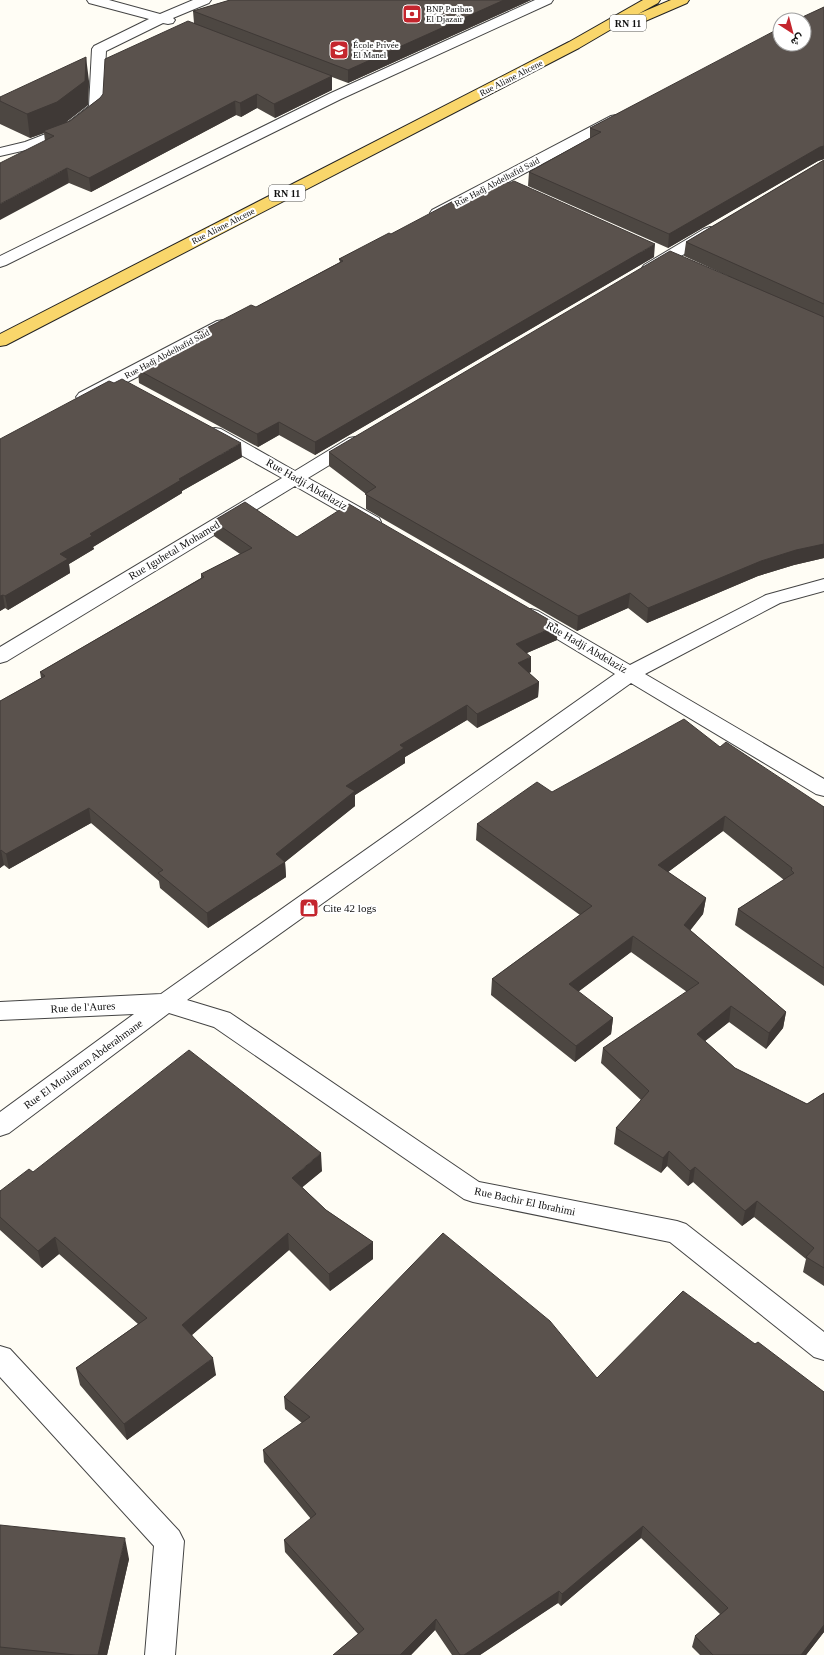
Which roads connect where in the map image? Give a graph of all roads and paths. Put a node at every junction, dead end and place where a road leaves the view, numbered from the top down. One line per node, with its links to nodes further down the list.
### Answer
1 (94, 0): 6 (street)
2 (204, 0): 6 (street)
3 (546, 0): 10 (street)
4 (653, 0): 8 (main road, Rue Aliane Ahcene / RN 11)
5 (682, 0): 8 (main road, Rue Aliane Ahcene / RN 11)
6 (162, 18): 7 (street); 12 (street)
7 (183, 26)
8 (574, 46): 18 (main road, Rue Aliane Ahcene / RN 11)
9 (334, 85): 10 (street)
10 (348, 90): 15 (street)
11 (626, 114): 13 (street, Rue Hadj Abdelhafid Said)
12 (0, 152)
13 (422, 221)
14 (722, 225): 16 (street)
15 (0, 262)
16 (634, 277)
17 (238, 317): 19 (street, Rue Hadj Abdelhafid Said)
18 (0, 341)
19 (118, 380): 20 (street); 21 (street, Rue Hadj Abdelhafid Said)
20 (138, 391)
21 (69, 405)
22 (200, 425): 24 (street, Rue Hadji Abdelaziz)
23 (370, 433): 24 (street, Rue Iguhetal Mohamed)
24 (295, 477): 25 (street, Rue Hadji Abdelaziz); 28 (street, Rue Iguhetal Mohamed)
25 (384, 529)
26 (824, 585): 29 (street, Rue El Moulazem Abderahmane)
27 (514, 605): 29 (street, Rue Hadji Abdelaziz)
28 (0, 656)
29 (631, 673): 30 (street, Rue Hadji Abdelaziz); 31 (street, Rue El Moulazem Abderahmane)
30 (824, 789)
31 (166, 1003): 32 (street, Rue de l'Aures); 33 (street, Rue El Moulazem Abderahmane); 34 (street, Rue Bachir El Ibrahimi)
32 (0, 1011)
33 (0, 1126)
34 (824, 1348)
35 (0, 1358): 36 (street)
36 (160, 1655)

